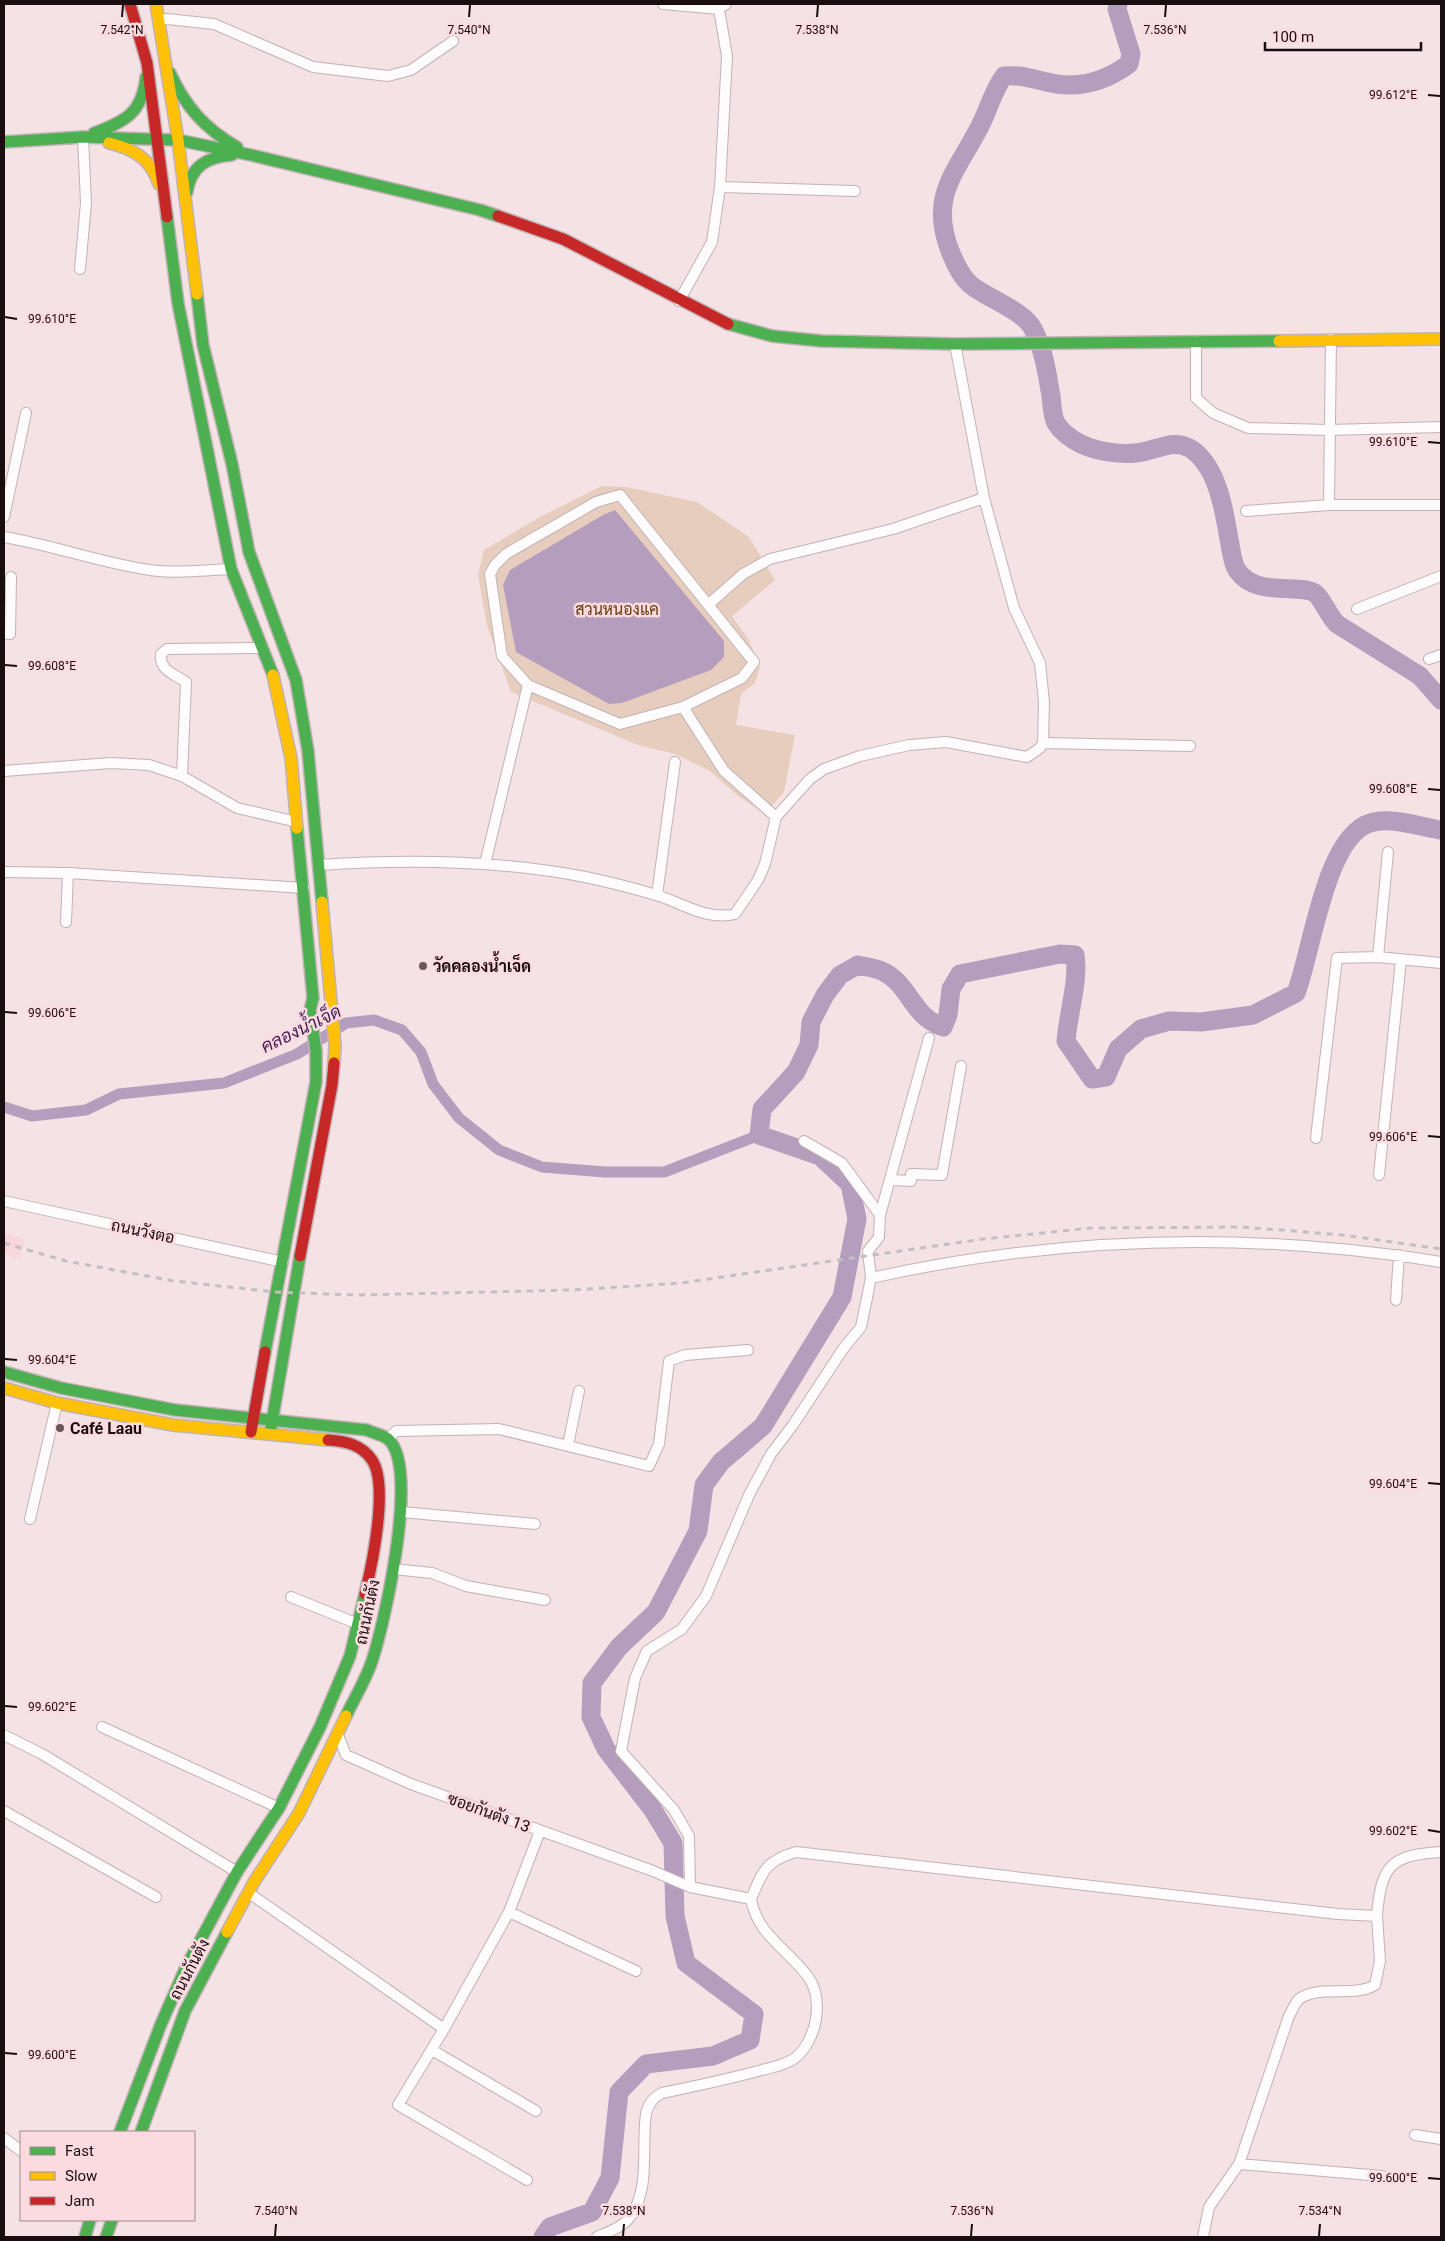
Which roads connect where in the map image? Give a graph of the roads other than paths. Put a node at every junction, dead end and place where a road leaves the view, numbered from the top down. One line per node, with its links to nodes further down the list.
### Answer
1 (130, 4): 8 (main road)
2 (156, 4): 5 (main road)
3 (663, 4): 4 (street)
4 (722, 7): 14 (street)
5 (158, 20): 6 (street); 7 (main road)
6 (453, 41)
7 (164, 60): 11 (main road); 13 (main road)
8 (147, 63): 9 (main road); 10 (main road)
9 (83, 137): 10 (main road); 12 (main road); 17 (main road); 18 (street)
10 (158, 138): 11 (main road); 17 (main road)
11 (178, 140): 13 (main road); 16 (main road)
12 (4, 142)
13 (251, 155): 16 (main road); 19 (main road)
14 (720, 187): 15 (street); 19 (street)
15 (855, 191)
16 (186, 206): 53 (main road)
17 (168, 222): 33 (main road)
18 (80, 269)
19 (679, 301): 23 (main road)
20 (1331, 339): 21 (main road); 22 (main road); 26 (street)
21 (1441, 339)
22 (1196, 341): 23 (main road); 26 (street)
23 (955, 344): 27 (street)
24 (26, 413): 31 (street)
25 (1441, 427): 26 (street)
26 (1330, 430): 28 (street)
27 (984, 498): 36 (street); 44 (street)
28 (1329, 505): 29 (street); 30 (street)
29 (1441, 505)
30 (1246, 511)
31 (4, 517)
32 (4, 537): 33 (street)
33 (231, 569): 39 (main road)
34 (1441, 576): 37 (street)
35 (11, 577): 38 (street)
36 (709, 604): 42 (street); 43 (street)
37 (1357, 609)
38 (4, 634)
39 (263, 648): 48 (street); 50 (main road)
40 (1441, 655): 41 (street)
41 (1429, 660)
42 (528, 685): 43 (street); 52 (street)
43 (683, 707): 49 (street)
44 (1043, 742): 45 (street); 49 (street)
45 (1190, 746)
46 (675, 762): 57 (street)
47 (4, 771): 48 (street)
48 (182, 776): 50 (street)
49 (776, 817): 57 (street)
50 (296, 822): 56 (main road)
51 (1388, 852): 59 (street)
52 (485, 864): 53 (street); 57 (street)
53 (320, 865): 83 (main road)
54 (4, 872): 55 (street)
55 (68, 873): 56 (street); 58 (street)
56 (304, 888): 71 (main road)
57 (657, 895)
58 (66, 922)
59 (1378, 956): 60 (street); 64 (street)
60 (1401, 960): 61 (street); 66 (street)
61 (1441, 963)
62 (929, 1038): 67 (street)
63 (961, 1066): 67 (street)
64 (1316, 1138)
65 (804, 1141): 69 (street)
66 (1379, 1175)
67 (891, 1180): 69 (street)
68 (4, 1201): 71 (street, ถนนวังตอ)
69 (880, 1215): 73 (street)
70 (1399, 1255): 72 (street); 73 (street); 74 (street)
71 (283, 1262): 82 (main road)
72 (1441, 1262)
73 (871, 1278): 106 (street)
74 (1396, 1300)
75 (748, 1350): 87 (street)
76 (4, 1372): 79 (main road)
77 (4, 1388): 80 (main road, ถนนกันตัง)
78 (579, 1390): 87 (street)
79 (83, 1392): 81 (main road); 82 (main road)
80 (57, 1403): 81 (main road, ถนนกันตัง); 89 (street)
81 (80, 1407): 84 (main road, ถนนกันตัง)
82 (252, 1417): 83 (main road); 84 (main road)
83 (272, 1419): 85 (main road); 86 (main road)
84 (251, 1432): 85 (main road, ถนนกันตัง)
85 (270, 1434): 91 (main road, ถนนกันตัง)
86 (388, 1439): 87 (street); 88 (main road, ถนนกันตัง)
87 (568, 1445)
88 (401, 1512): 90 (street); 92 (main road, ถนนกันตัง)
89 (30, 1519)
90 (536, 1524)
91 (372, 1564): 92 (main road); 95 (main road, ถนนกันตัง)
92 (393, 1569): 94 (street); 99 (main road, ถนนกันตัง)
93 (291, 1597): 95 (street)
94 (545, 1600)
95 (358, 1624): 97 (main road, ถนนกันตัง)
96 (102, 1727): 100 (street)
97 (320, 1727): 99 (main road); 100 (main road, ถนนกันตัง)
98 (4, 1735): 104 (street)
99 (338, 1735): 102 (street, ซอยกันตัง 13); 105 (main road, ถนนกันตัง)
100 (279, 1808): 104 (main road, ถนนกันตัง)
101 (4, 1811): 108 (street)
102 (540, 1831): 106 (street, ซอยกันตัง 13); 110 (street)
103 (1441, 1852): 111 (street)
104 (237, 1872): 105 (main road); 115 (main road, ถนนกันตัง)
105 (254, 1882): 107 (main road, ถนนกันตัง)
106 (690, 1887): 109 (street, ซอยกันตัง 13)
107 (249, 1893): 113 (street); 116 (main road, ถนนกันตัง)
108 (156, 1897)
109 (751, 1899): 111 (street); 131 (street)
110 (509, 1912): 112 (street); 113 (street)
111 (1377, 1916): 124 (street)
112 (636, 1971)
113 (444, 2029): 114 (street)
114 (432, 2050): 117 (street); 126 (street)
115 (146, 2065): 116 (main road); 118 (main road, ถนนกันตัง)
116 (163, 2072): 119 (main road, ถนนกันตัง)
117 (536, 2111)
118 (120, 2131)
119 (141, 2131)
120 (1415, 2135): 122 (street)
121 (4, 2138): 123 (street)
122 (1441, 2139)
123 (20, 2150)
124 (1239, 2164): 125 (street); 132 (street)
125 (1382, 2176)
126 (527, 2180)
127 (90, 2221): 129 (main road)
128 (112, 2221): 130 (main road)
129 (85, 2237)
130 (106, 2237)
131 (597, 2237)
132 (1203, 2237)

